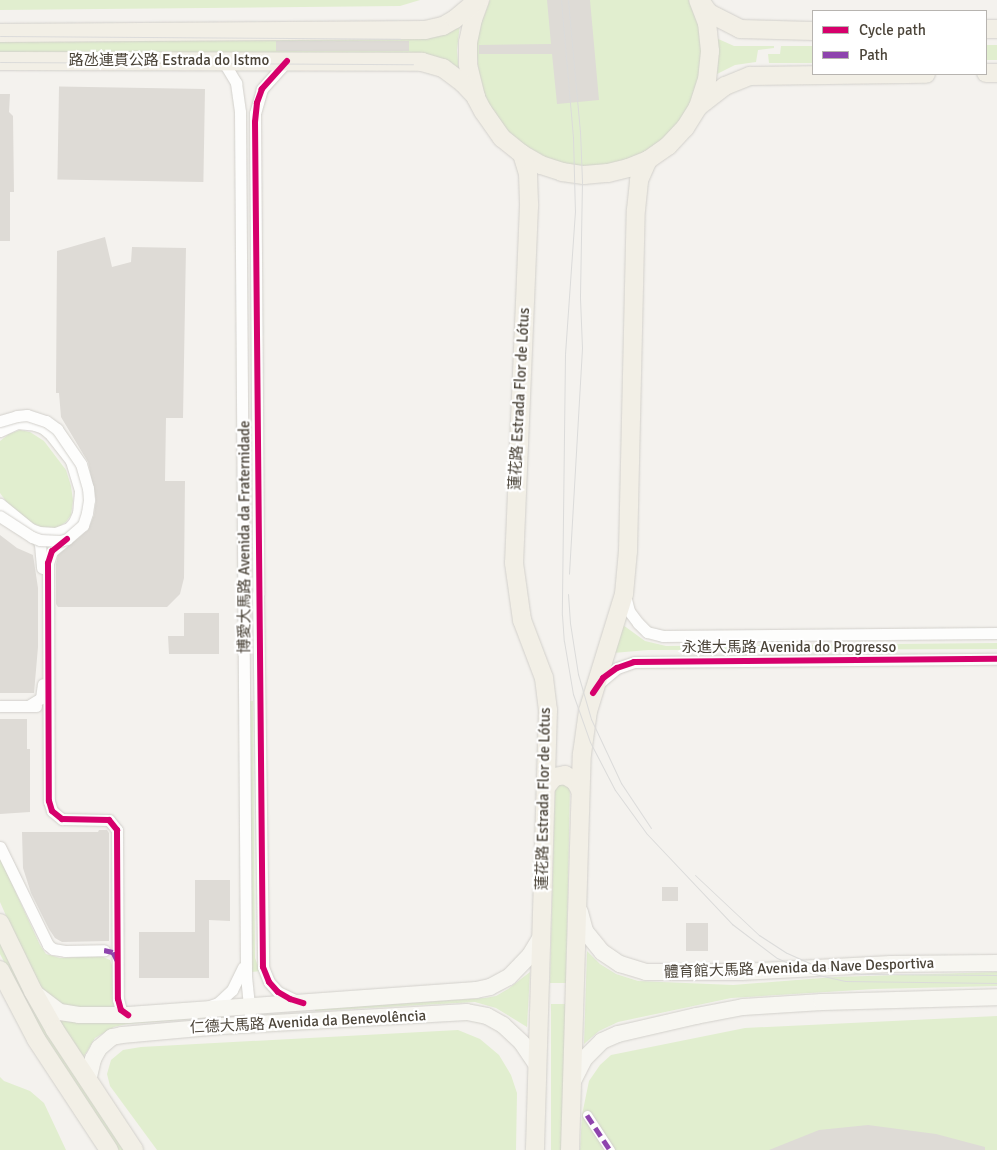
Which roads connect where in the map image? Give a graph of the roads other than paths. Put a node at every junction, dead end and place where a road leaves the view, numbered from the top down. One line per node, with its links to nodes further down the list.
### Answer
1 (479, 0): 4 (main road, 路氹連貫公路 Estrada do Istmo); 9 (main road)
2 (698, 0): 3 (main road); 10 (main road)
3 (812, 31)
4 (0, 33)
5 (0, 61): 6 (main road, 路氹連貫公路 Estrada do Istmo)
6 (223, 61): 7 (main road, 路氹連貫公路 Estrada do Istmo); 16 (street, 博愛大馬路 Avenida da Fraternidade)
7 (287, 61): 9 (main road, 路氹連貫公路 Estrada do Istmo); 17 (street, 博愛大馬路 Avenida da Fraternidade)
8 (838, 75): 10 (main road)
9 (476, 98): 11 (main road)
10 (698, 108): 12 (main road)
11 (522, 154): 12 (main road); 29 (main road, 蓮花路 Estrada Flor de Lótus)
12 (648, 160): 22 (main road)
13 (0, 421): 21 (street, bridge)
14 (0, 430): 20 (street)
15 (0, 504): 19 (street)
16 (242, 508): 17 (street); 36 (street, 博愛大馬路 Avenida da Fraternidade)
17 (258, 508): 42 (street, 博愛大馬路 Avenida da Fraternidade)
18 (0, 509): 19 (street)
19 (6, 515): 20 (street); 21 (street, bridge)
20 (31, 529): 26 (street)
21 (67, 539): 28 (street)
22 (624, 594): 23 (street, 永進大馬路 Avenida do Progresso); 25 (main road)
23 (997, 633)
24 (997, 659): 25 (street, 永進大馬路 Avenida do Progresso)
25 (593, 693): 30 (main road)
26 (30, 705): 27 (street); 28 (street)
27 (0, 706)
28 (49, 716): 37 (street)
29 (547, 786): 30 (main road); 34 (main road, 蓮花路 Estrada Flor de Lótus)
30 (580, 790): 32 (main road)
31 (0, 847): 35 (street)
32 (577, 902): 38 (main road, 體育館大馬路 Avenida da Nave Desportiva); 49 (main road)
33 (0, 923): 40 (main road)
34 (541, 936): 42 (main road, 仁德大馬路 Avenida da Benevolência); 47 (main road, 蓮花路 Estrada Flor de Lótus)
35 (104, 950): 37 (street)
36 (246, 955): 43 (street, 博愛大馬路 Avenida da Fraternidade); 44 (street, 博愛大馬路 Avenida da Fraternidade)
37 (118, 961): 45 (street)
38 (997, 963)
39 (0, 970): 51 (main road)
40 (33, 991): 45 (main road, 仁德大馬路 Avenida da Benevolência); 48 (main road)
41 (997, 998): 49 (main road)
42 (303, 1003): 43 (main road, 仁德大馬路 Avenida da Benevolência)
43 (249, 1006): 44 (main road, 仁德大馬路 Avenida da Benevolência); 46 (street, 博愛大馬路 Avenida da Fraternidade)
44 (201, 1010): 45 (main road, 仁德大馬路 Avenida da Benevolência)
45 (128, 1015)
46 (251, 1025): 47 (main road, 仁德大馬路 Avenida da Benevolência); 48 (main road, 仁德大馬路 Avenida da Benevolência)
47 (536, 1064): 53 (main road, 蓮花路 Estrada Flor de Lótus)
48 (88, 1081): 52 (main road)
49 (572, 1083): 54 (main road)
50 (587, 1115): 55 (street)
51 (108, 1150)
52 (134, 1150)
53 (535, 1150)
54 (570, 1150)
55 (610, 1150)

